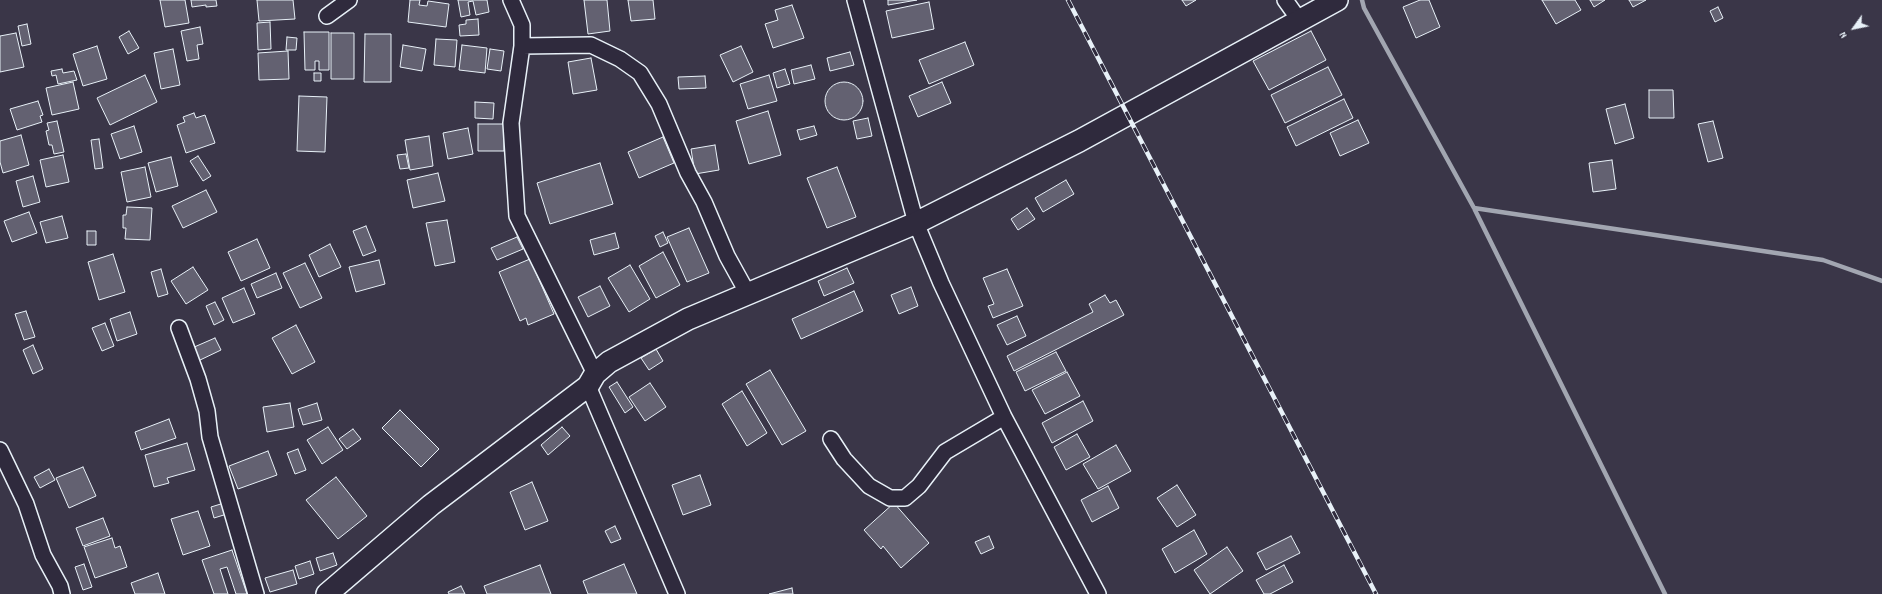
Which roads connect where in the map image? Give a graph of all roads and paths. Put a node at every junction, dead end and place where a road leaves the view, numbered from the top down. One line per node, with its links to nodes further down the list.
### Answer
1 (349, 0): 6 (street)
2 (511, 0): 8 (street)
3 (855, 0): 9 (street)
4 (1285, 0): 7 (street)
5 (1336, 0): 7 (street)
6 (327, 16)
7 (1300, 20): 9 (street)
8 (522, 46): 10 (street); 12 (street)
9 (916, 223): 10 (street); 13 (street)
10 (748, 294): 12 (street)
11 (179, 328): 17 (street)
12 (591, 380): 18 (street); 19 (street)
13 (1004, 418): 14 (street); 20 (street)
14 (831, 439)
15 (0, 450): 16 (street)
16 (62, 594)
17 (256, 594)
18 (327, 594)
19 (677, 594)
20 (1098, 594)

